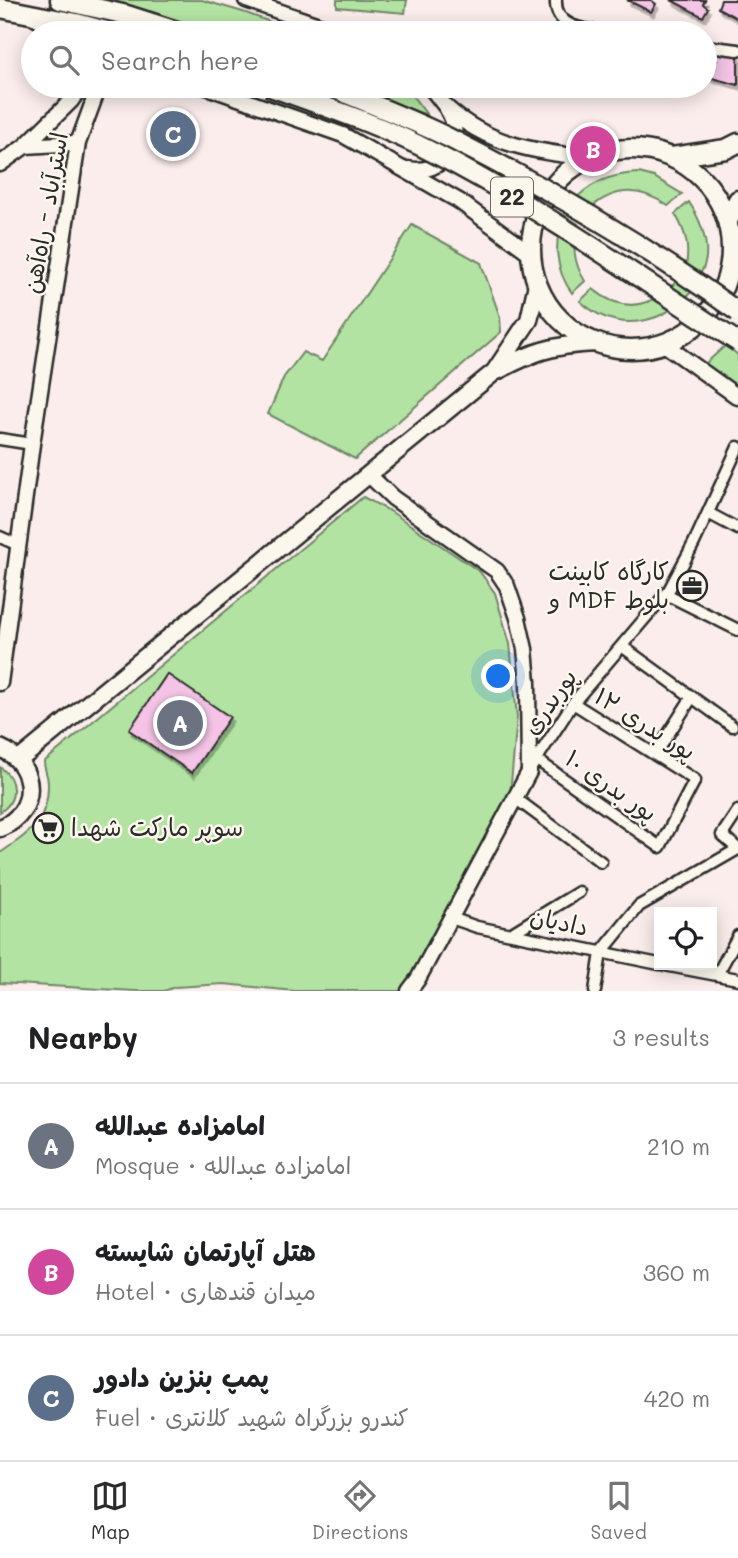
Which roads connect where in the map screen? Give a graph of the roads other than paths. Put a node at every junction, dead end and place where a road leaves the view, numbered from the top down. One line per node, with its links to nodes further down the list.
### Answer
1 (60, 0): 8 (highway)
2 (246, 0): 9 (main road)
3 (556, 0): 10 (street)
4 (0, 8): 5 (highway)
5 (24, 12): 6 (main road); 7 (highway)
6 (39, 21)
7 (63, 21)
8 (146, 21)
9 (307, 21)
10 (565, 21)
11 (717, 47): 12 (street)
12 (738, 50)
13 (72, 98): 22 (main road)
14 (94, 98): 20 (main road, استرآباد - راه‌آهن)
15 (238, 98): 26 (main road, 22)
16 (301, 98): 33 (highway, 22, bridge)
17 (355, 98): 32 (highway, 22, bridge)
18 (439, 98): 19 (main road)
19 (445, 106): 24 (main road); 26 (main road)
20 (78, 143): 22 (main road); 39 (main road, استرآباد - راه‌آهن)
21 (738, 143): 23 (highway)
22 (26, 146): 25 (main road)
23 (672, 157): 24 (highway, 22); 28 (highway, 22)
24 (587, 158): 29 (highway, 22)
25 (0, 164)
26 (404, 168): 29 (main road, 22)
27 (738, 201): 28 (highway)
28 (728, 221): 30 (highway, 22)
29 (530, 253): 31 (highway, 22)
30 (734, 270): 35 (highway, 22)
31 (537, 284): 34 (highway, 22); 36 (main road)
32 (738, 313)
33 (738, 342)
34 (596, 344): 35 (highway, 22); 36 (main road)
35 (664, 344): 37 (main road)
36 (493, 373): 41 (main road)
37 (738, 397)
38 (0, 439): 39 (street)
39 (32, 444): 45 (main road, استرآباد - راه‌آهن)
40 (738, 447): 42 (street, پوربدری)
41 (369, 475): 56 (main road); 57 (main road)
42 (708, 513): 43 (street); 46 (street, پوربدری)
43 (738, 529)
44 (0, 537): 45 (street)
45 (18, 545): 48 (main road, استرآباد - راه‌آهن)
46 (666, 594): 47 (street); 49 (street, پوربدری)
47 (738, 630)
48 (3, 643): 50 (main road, استرآباد - راه‌آهن)
49 (623, 647): 51 (street); 52 (street, پوربدری)
50 (0, 683)
51 (692, 696): 53 (street); 55 (street)
52 (573, 703): 55 (street, پور بدری ۱۲); 57 (street, پوربدری)
53 (732, 726)
54 (0, 748): 56 (main road)
55 (655, 755): 61 (street, پور بدری ۱۲)
56 (19, 760): 60 (main road)
57 (533, 766): 58 (main road, پوربدری); 61 (street, پور بدری ۱۰)
58 (515, 799): 63 (street); 65 (main road, پوربدری)
59 (738, 811): 62 (street)
60 (0, 828)
61 (660, 846)
62 (738, 849): 68 (street)
63 (601, 862)
64 (579, 892): 66 (street)
65 (451, 918): 66 (street, دادیان); 73 (main road, پوربدری)
66 (512, 933): 68 (street, دادیان)
67 (738, 936): 71 (street)
68 (601, 953): 69 (street, دادیان); 74 (street)
69 (654, 963)
70 (692, 970): 71 (street, دادیان)
71 (717, 975): 72 (street, دادیان)
72 (738, 979)
73 (409, 991)
74 (595, 991)

